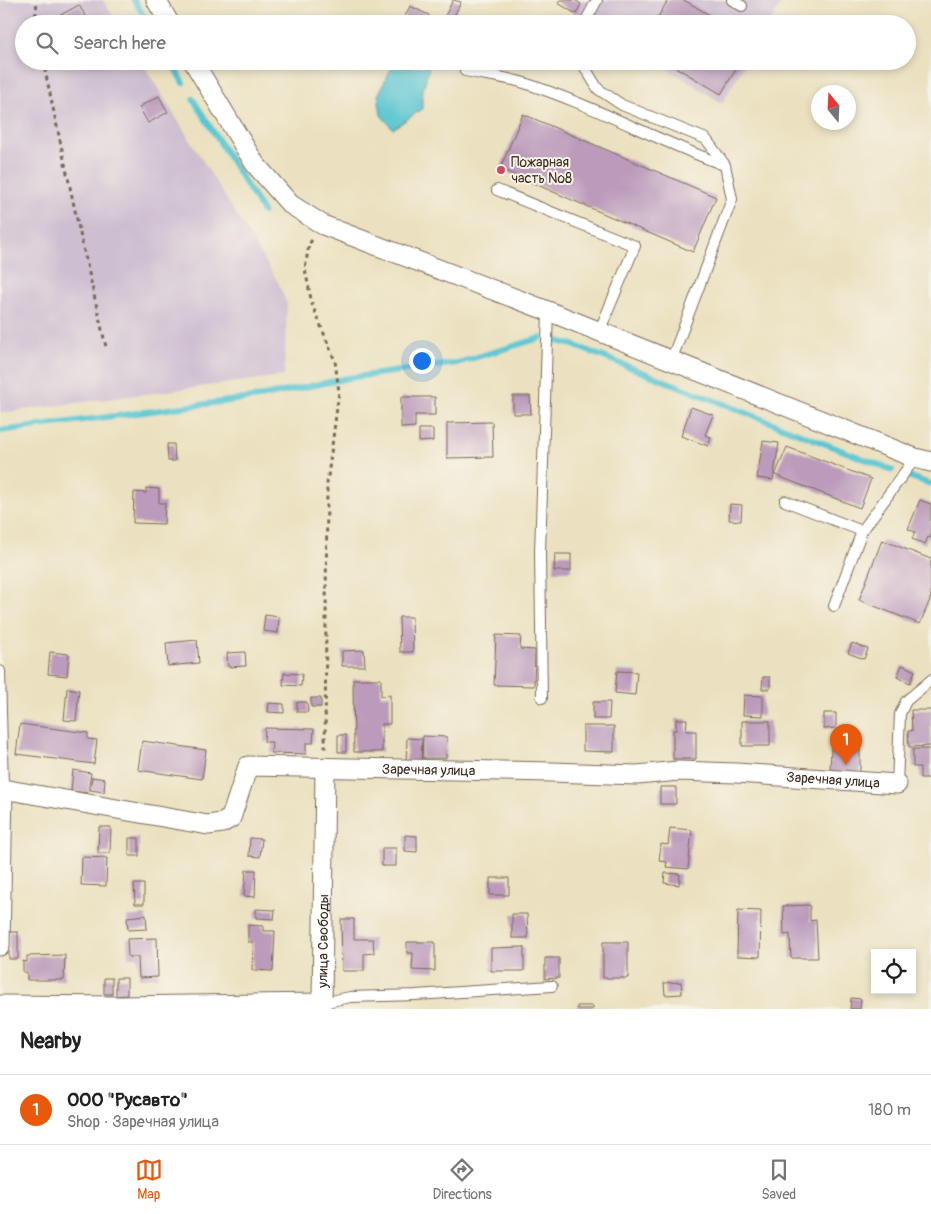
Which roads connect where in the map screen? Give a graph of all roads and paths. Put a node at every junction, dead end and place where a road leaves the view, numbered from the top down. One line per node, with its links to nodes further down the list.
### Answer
1 (37, 0): 6 (path)
2 (156, 0): 7 (street)
3 (597, 0): 8 (lane)
4 (732, 0): 5 (lane)
5 (742, 6)
6 (36, 15)
7 (165, 15)
8 (589, 15)
9 (45, 70): 18 (path)
10 (198, 70): 15 (street)
11 (586, 70): 13 (lane)
12 (465, 71): 13 (lane)
13 (725, 165): 19 (lane)
14 (497, 190): 17 (lane)
15 (322, 226): 16 (street); 27 (path)
16 (548, 311): 17 (street); 26 (lane)
17 (599, 332): 19 (street)
18 (106, 347)
19 (671, 361): 20 (street)
20 (923, 460): 22 (lane)
21 (785, 501): 22 (lane)
22 (862, 531): 23 (lane)
23 (834, 606)
24 (0, 671): 29 (lane)
25 (931, 680): 28 (lane)
26 (542, 698)
27 (324, 767): 28 (street, Заречная улица); 29 (street, Заречная улица); 32 (street, улица Свободы)
28 (897, 784)
29 (4, 789): 30 (street)
30 (0, 946)
31 (552, 986): 32 (lane)
32 (322, 1003): 33 (street, улица Свободы)
33 (0, 1004)

